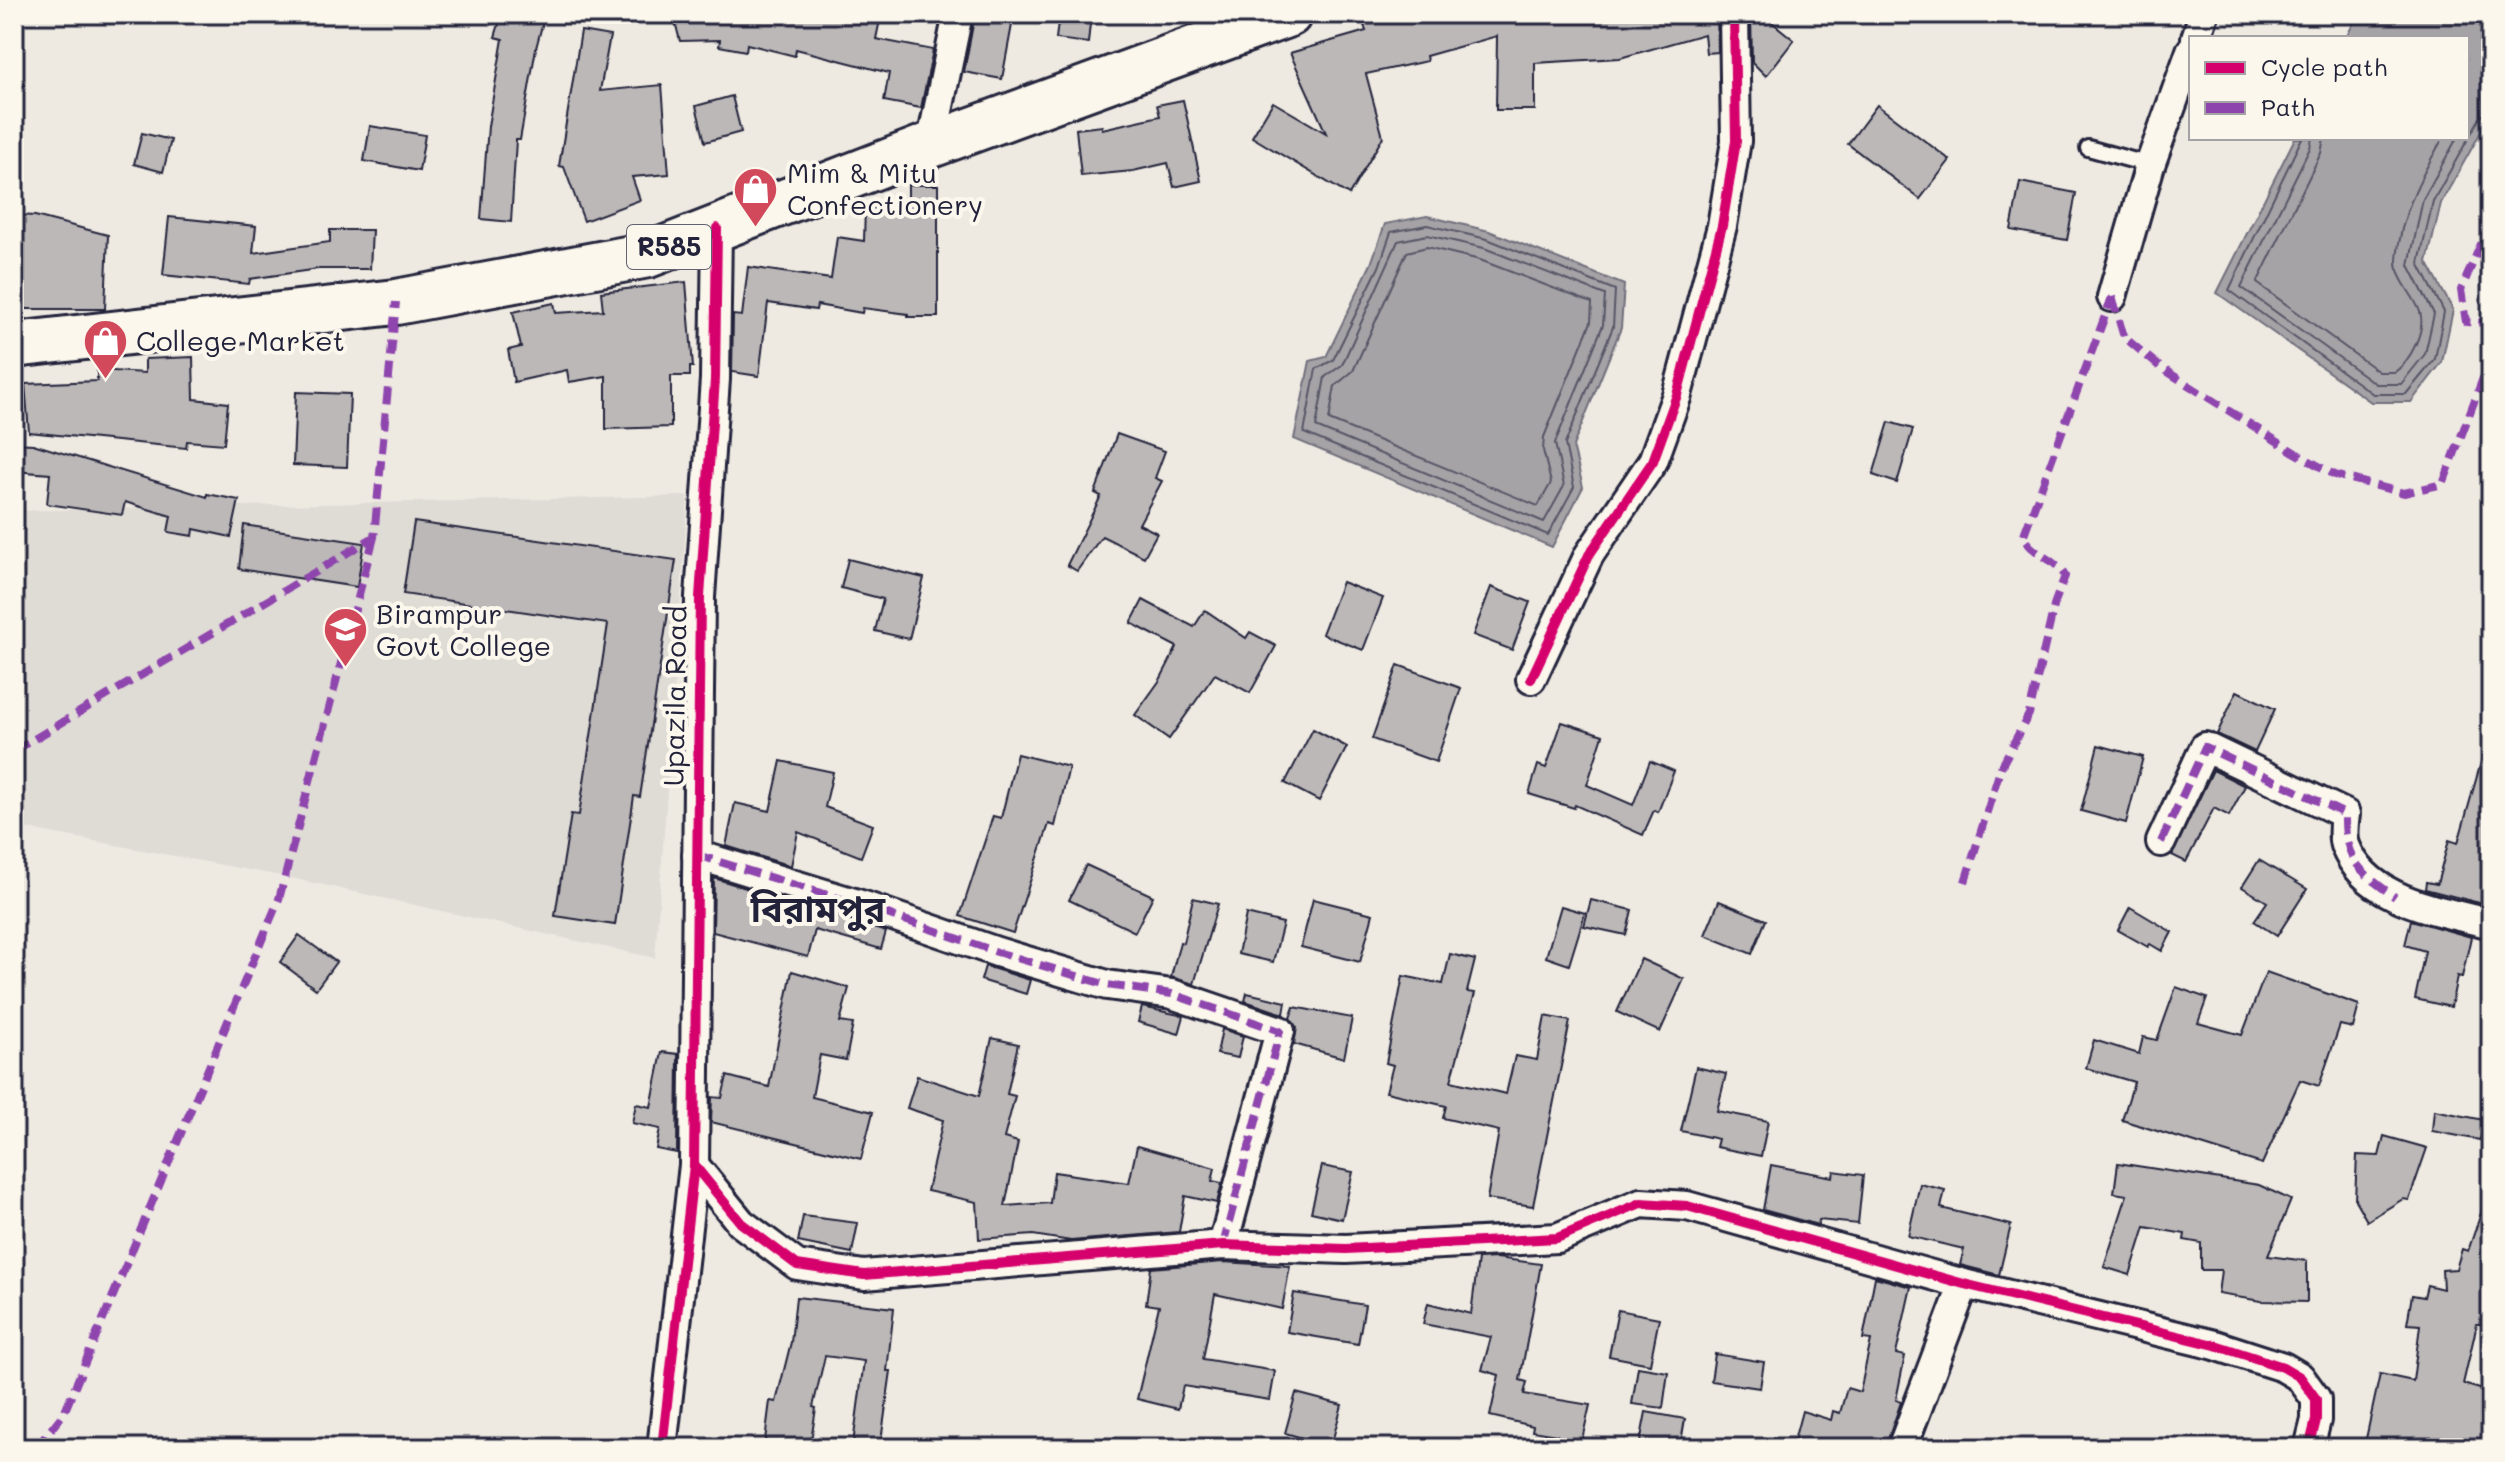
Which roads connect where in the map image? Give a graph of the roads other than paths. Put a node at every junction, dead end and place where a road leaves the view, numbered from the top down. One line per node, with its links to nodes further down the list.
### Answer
1 (958, 14): 7 (street)
2 (1289, 14): 7 (main road, R585)
3 (1734, 14): 13 (street)
4 (2204, 14): 5 (street)
5 (2197, 36)
6 (2189, 57): 9 (street)
7 (931, 145): 10 (main road, R585)
8 (2088, 148): 9 (lane)
9 (2150, 165): 11 (street)
10 (717, 228): 12 (main road, R585); 15 (street, Upazila Road)
11 (2112, 297)
12 (14, 345)
13 (1531, 679)
14 (2161, 842): 16 (street)
15 (697, 855): 17 (street, Upazila Road); 18 (street)
16 (2491, 924)
17 (694, 1165): 18 (street); 20 (street, Upazila Road)
18 (1223, 1245): 19 (street)
19 (1964, 1284): 21 (street); 22 (street)
20 (662, 1448)
21 (1902, 1448)
22 (2309, 1448)

